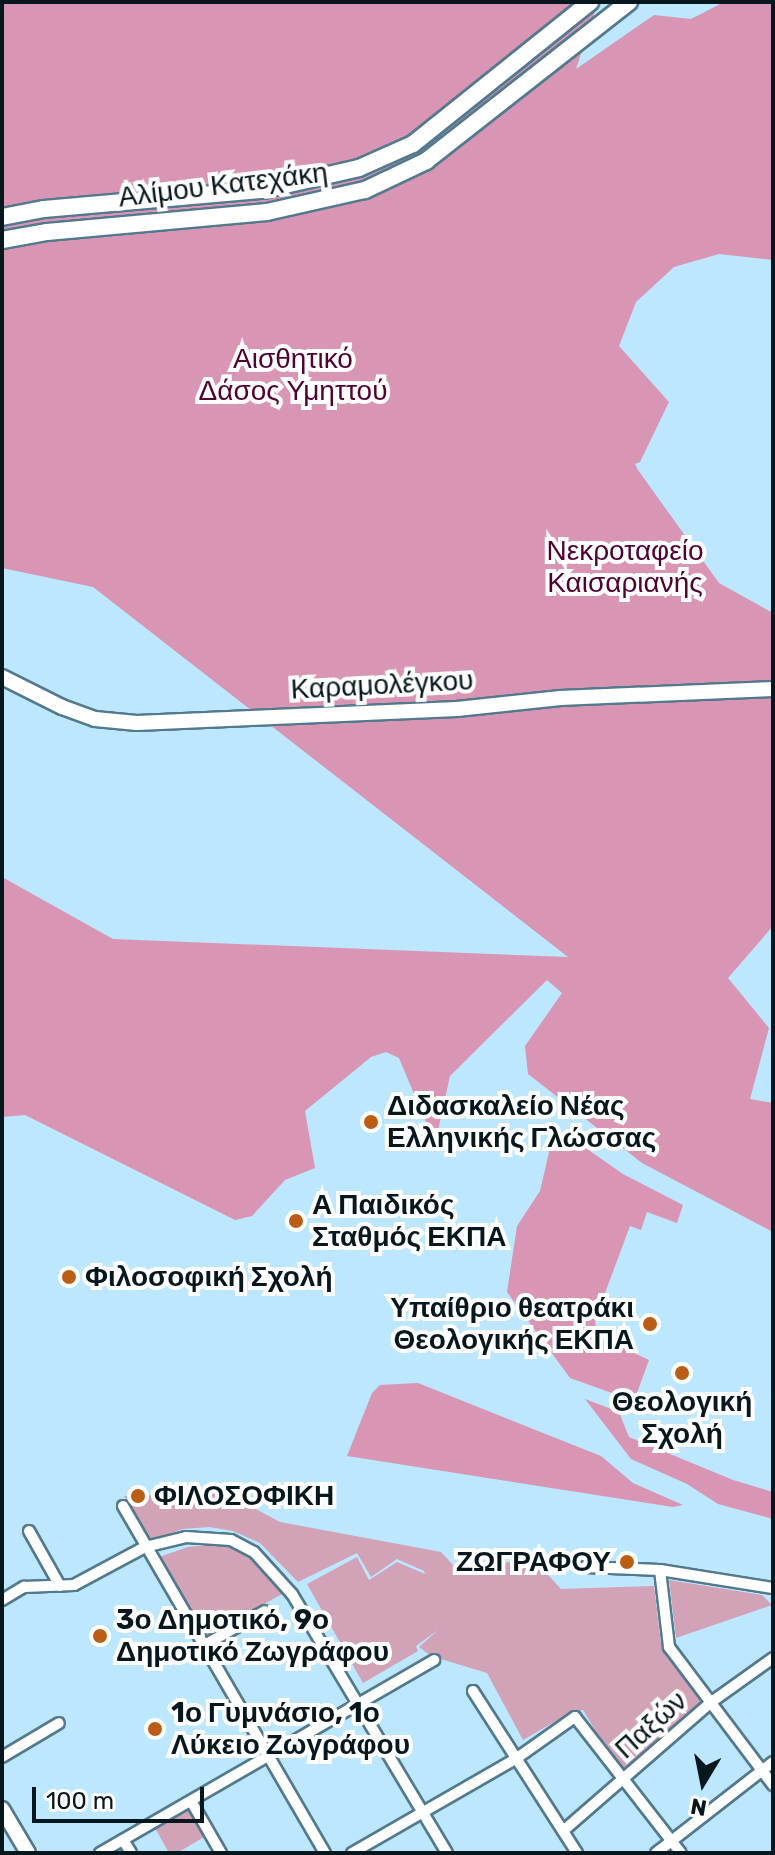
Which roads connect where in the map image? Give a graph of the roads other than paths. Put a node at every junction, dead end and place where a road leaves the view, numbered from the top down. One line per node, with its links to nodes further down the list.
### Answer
1 (590, 2): 3 (main road, Αλίμου Κατεχάκη)
2 (629, 2): 4 (main road, Αλίμου Κατεχάκη)
3 (2, 217)
4 (2, 240)
5 (2, 677): 6 (main road, Καραμολέγκου)
6 (773, 689)
7 (123, 1506): 9 (street)
8 (29, 1531): 12 (street)
9 (145, 1547): 12 (street); 16 (street); 21 (street)
10 (585, 1567): 11 (street)
11 (660, 1570): 13 (street); 20 (street)
12 (60, 1586): 14 (street)
13 (773, 1588)
14 (2, 1600)
15 (265, 1611): 16 (street)
16 (203, 1646): 23 (street)
17 (773, 1658): 20 (street, Παξών)
18 (434, 1660): 21 (street)
19 (473, 1691): 25 (street)
20 (710, 1703): 27 (street); 28 (street, Παξών)
21 (360, 1704): 23 (street); 32 (street)
22 (59, 1723): 24 (street)
23 (268, 1756): 30 (street); 40 (street)
24 (2, 1757)
25 (517, 1758): 28 (street); 32 (street); 33 (street)
26 (773, 1762): 27 (street)
27 (762, 1770): 29 (street); 35 (street)
28 (625, 1781): 33 (street, Παξών); 35 (street)
29 (773, 1785)
30 (191, 1801): 34 (street); 39 (street)
31 (2, 1809): 36 (main road)
32 (423, 1812): 41 (street); 42 (street)
33 (563, 1831): 43 (street)
34 (123, 1840): 37 (street); 38 (street)
35 (671, 1841): 44 (street); 45 (street)
36 (28, 1853)
37 (100, 1853)
38 (131, 1853)
39 (221, 1853)
40 (325, 1853)
41 (352, 1853)
42 (447, 1853)
43 (577, 1853)
44 (656, 1853)
45 (681, 1853)

